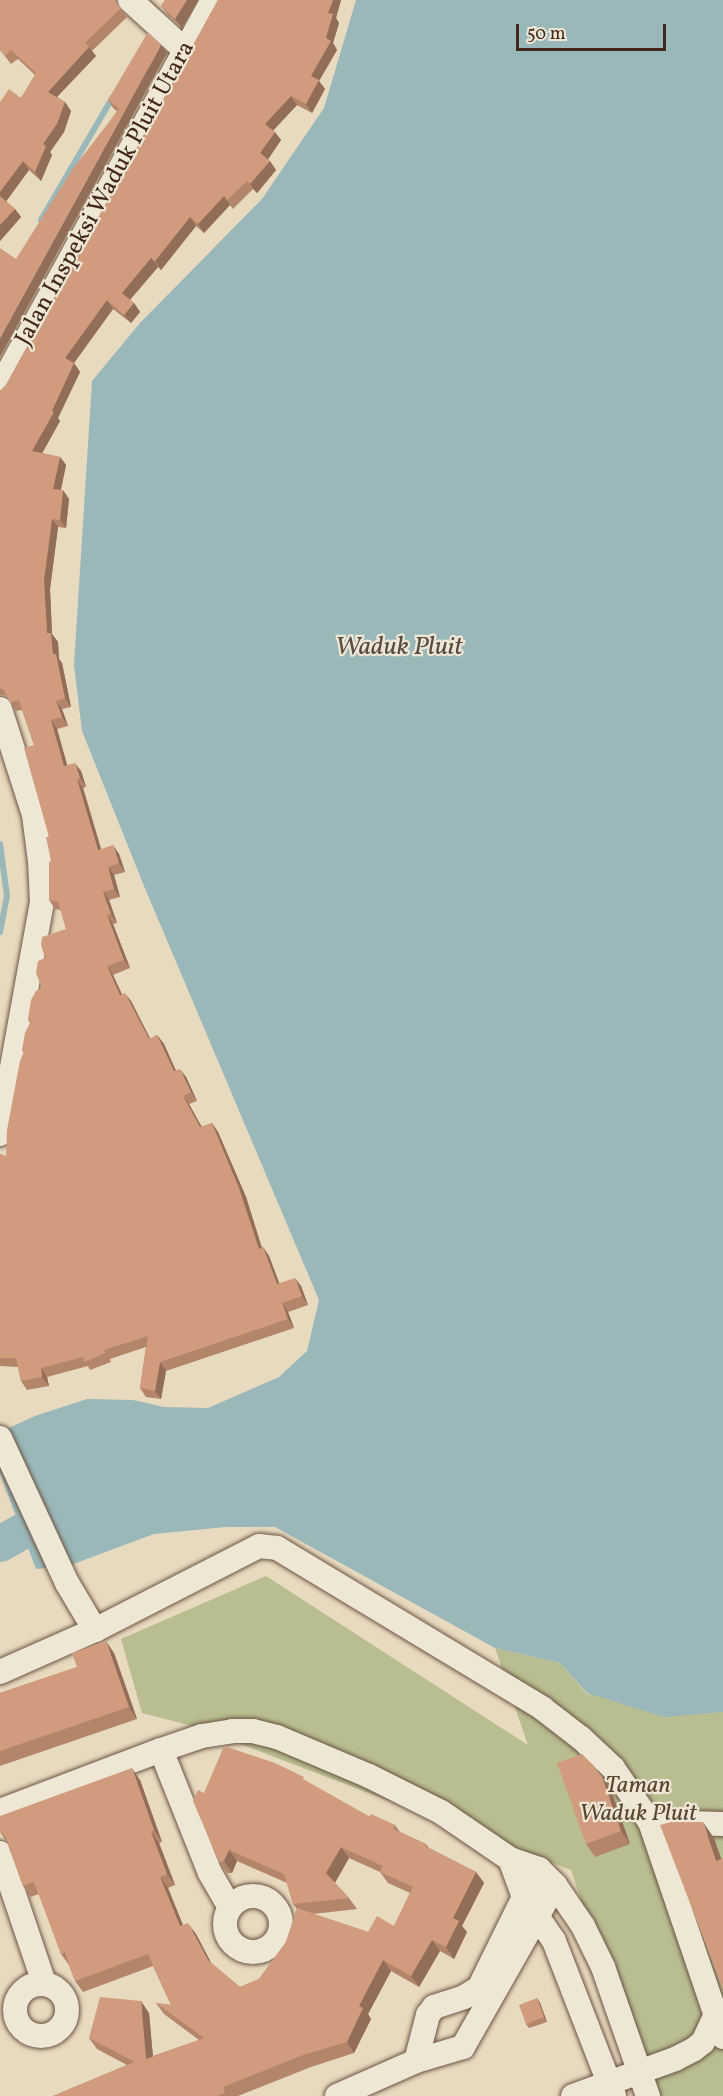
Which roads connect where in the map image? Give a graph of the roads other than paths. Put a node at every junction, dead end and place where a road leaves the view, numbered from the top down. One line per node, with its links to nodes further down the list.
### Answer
1 (130, 0): 3 (street)
2 (213, 0): 3 (street, Jalan Inspeksi Waduk Pluit Utara)
3 (185, 50): 4 (street, Jalan Inspeksi Waduk Pluit Utara)
4 (0, 387)
5 (0, 709): 6 (street)
6 (5, 739): 7 (street)
7 (0, 1134)
8 (0, 1438): 9 (street)
9 (95, 1630): 10 (street); 13 (street)
10 (0, 1672)
11 (161, 1750): 12 (street); 16 (street); 19 (street)
12 (0, 1811)
13 (650, 1822): 14 (street); 24 (street)
14 (723, 1824)
15 (0, 1853): 21 (street)
16 (510, 1860): 17 (street); 18 (street)
17 (547, 1877): 18 (street); 20 (street); 26 (street)
18 (524, 1897): 20 (street); 22 (street)
19 (230, 1907)
20 (539, 1917): 23 (street); 27 (street)
21 (44, 1983)
22 (464, 1997): 23 (street); 25 (street)
23 (487, 2008): 25 (street)
24 (719, 2026): 26 (street)
25 (416, 2061): 28 (street)
26 (657, 2066): 27 (street); 30 (street)
27 (611, 2090): 29 (street)
28 (337, 2096)
29 (573, 2096)
30 (648, 2096)

